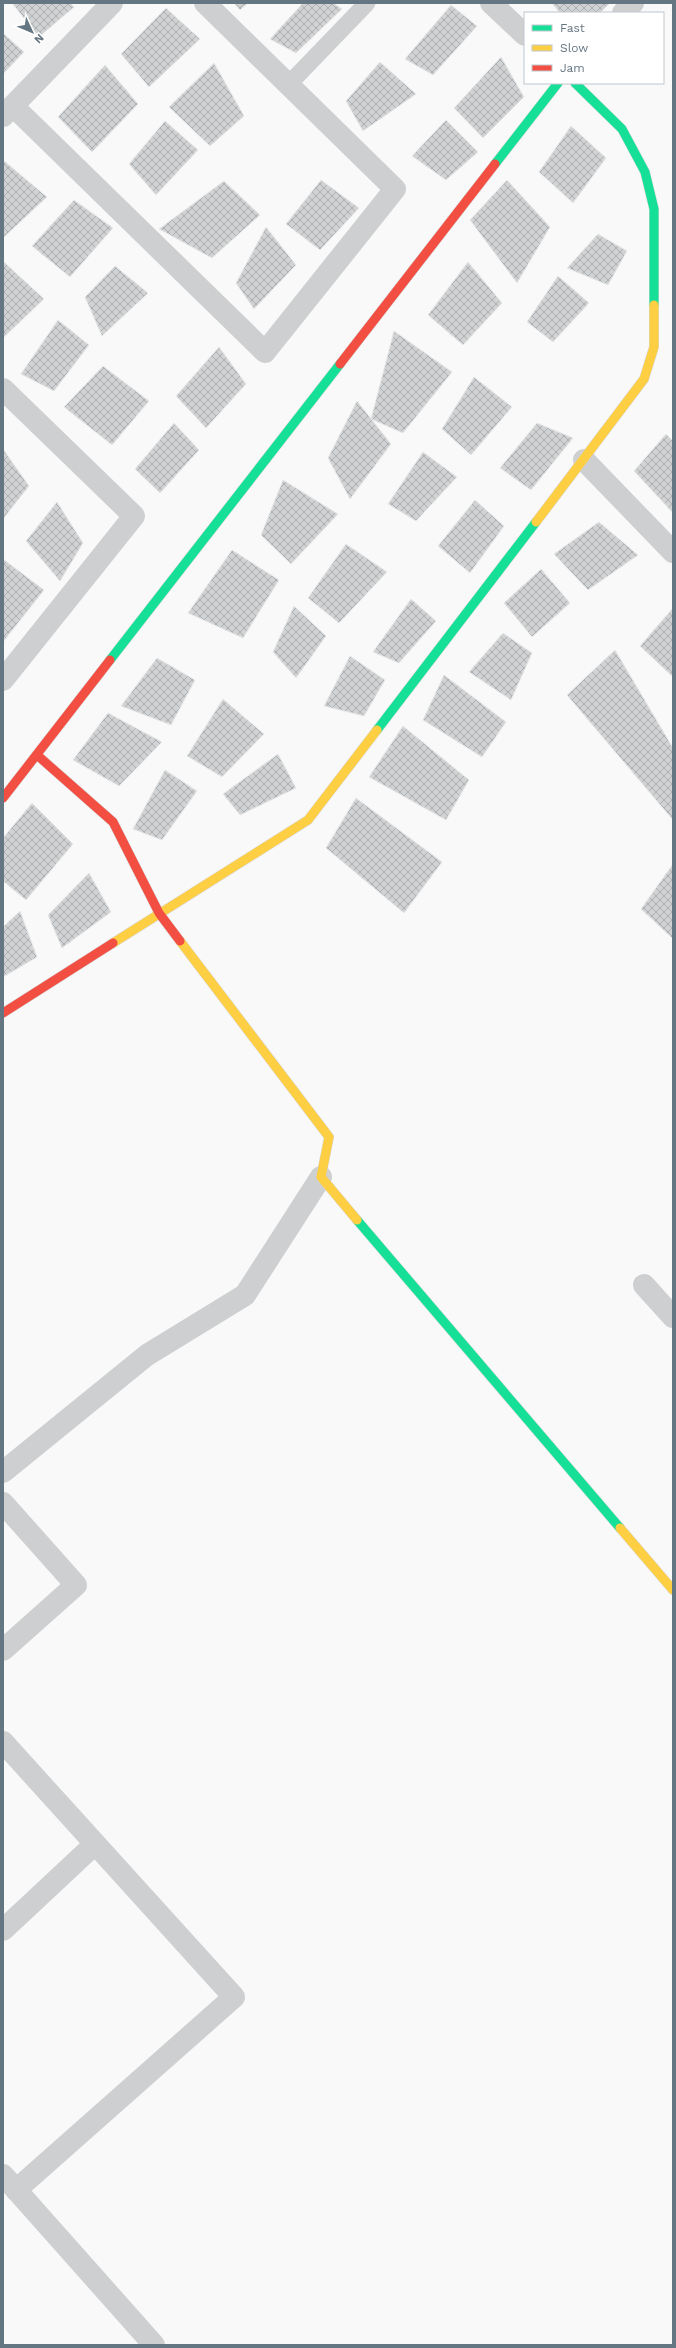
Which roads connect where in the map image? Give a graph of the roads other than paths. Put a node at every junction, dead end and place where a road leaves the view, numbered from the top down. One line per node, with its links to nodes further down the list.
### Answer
1 (112, 3): 11 (street)
2 (205, 3): 8 (street)
3 (367, 3): 8 (lane)
4 (491, 3): 7 (street)
5 (632, 3): 6 (street)
6 (624, 12)
7 (524, 34)
8 (288, 84): 11 (street)
9 (557, 84): 16 (street)
10 (576, 84): 13 (street)
11 (8, 111)
12 (3, 389): 15 (street)
13 (584, 460): 14 (street); 18 (street)
14 (673, 552)
15 (3, 680)
16 (37, 755): 17 (street); 18 (street)
17 (3, 798)
18 (159, 914): 19 (street); 20 (street)
19 (3, 1013)
20 (321, 1177): 23 (street); 25 (street)
21 (644, 1285): 22 (street)
22 (673, 1317)
23 (3, 1472)
24 (3, 1503): 26 (street)
25 (673, 1590)
26 (3, 1650)
27 (3, 1742): 28 (street)
28 (95, 1844): 29 (street); 30 (street)
29 (3, 1930)
30 (9, 2183): 31 (street)
31 (154, 2345)

